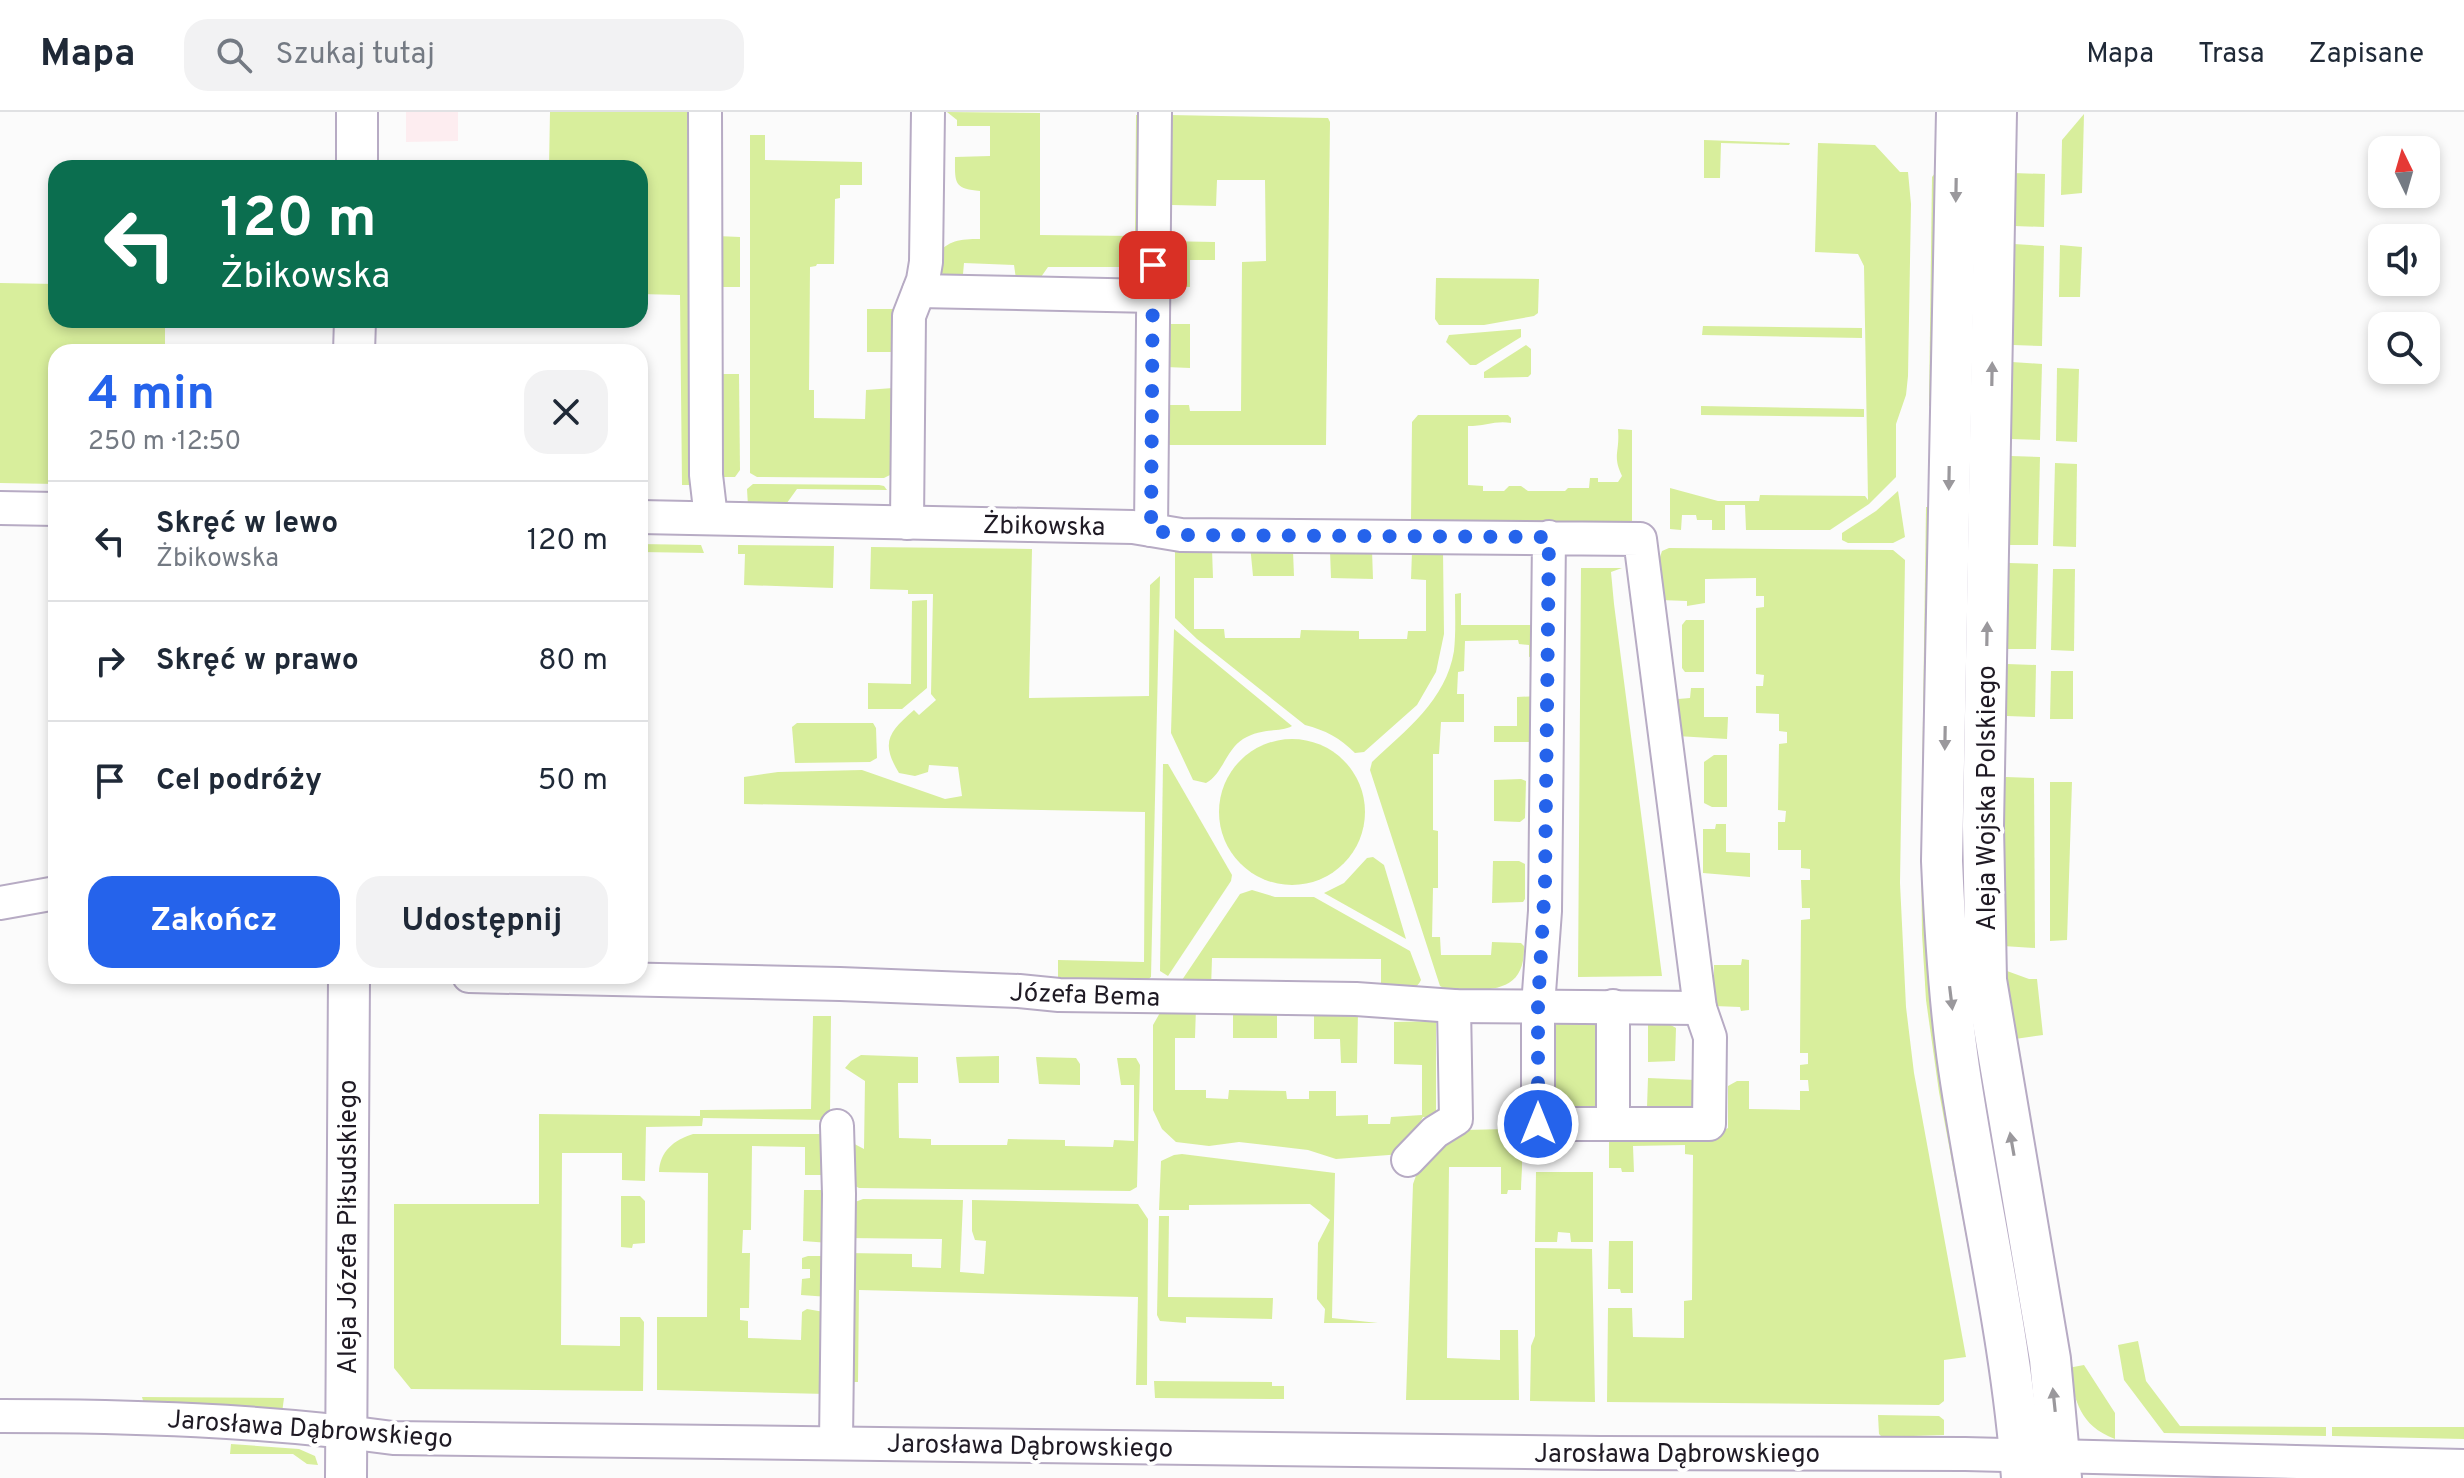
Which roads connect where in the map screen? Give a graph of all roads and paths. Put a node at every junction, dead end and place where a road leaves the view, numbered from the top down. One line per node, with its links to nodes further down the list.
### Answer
1 (357, 112): 7 (street)
2 (705, 112): 13 (street)
3 (928, 112): 8 (street)
4 (1155, 112): 9 (street)
5 (1957, 112): 32 (street, Aleja Wojska Polskiego, one-way to 32)
6 (1996, 112): 33 (street, Aleja Wojska Polskiego, one-way to 6)
7 (357, 160)
8 (919, 291): 9 (street); 14 (street)
9 (1153, 296): 15 (street)
10 (0, 508): 11 (street)
11 (48, 509)
12 (648, 517): 13 (street, Żbikowska)
13 (711, 518): 14 (street, Żbikowska)
14 (907, 523): 15 (street, Żbikowska)
15 (1151, 530): 16 (street, Żbikowska)
16 (1549, 537): 22 (street); 24 (street, Żbikowska)
17 (48, 894): 18 (street)
18 (0, 903)
19 (648, 980): 21 (street, Józefa Bema)
20 (349, 984): 29 (street, Aleja Józefa Piłsudskiego)
21 (1454, 1006): 22 (street, Józefa Bema); 27 (street)
22 (1538, 1006): 23 (street, Józefa Bema); 25 (street)
23 (1613, 1006): 24 (street, Józefa Bema); 25 (street)
24 (1700, 1008): 25 (street)
25 (1613, 1123)
26 (837, 1126): 30 (street)
27 (1408, 1160)
28 (0, 1416): 29 (street, Jarosława Dąbrowskiego)
29 (347, 1432): 30 (street, Jarosława Dąbrowskiego); 34 (street, Aleja Józefa Piłsudskiego)
30 (836, 1442): 32 (street, Jarosława Dąbrowskiego)
31 (2464, 1466): 33 (street, Jarosława Dąbrowskiego)
32 (2021, 1467): 33 (street, Jarosława Dąbrowskiego)
33 (2061, 1467)
34 (346, 1478)

